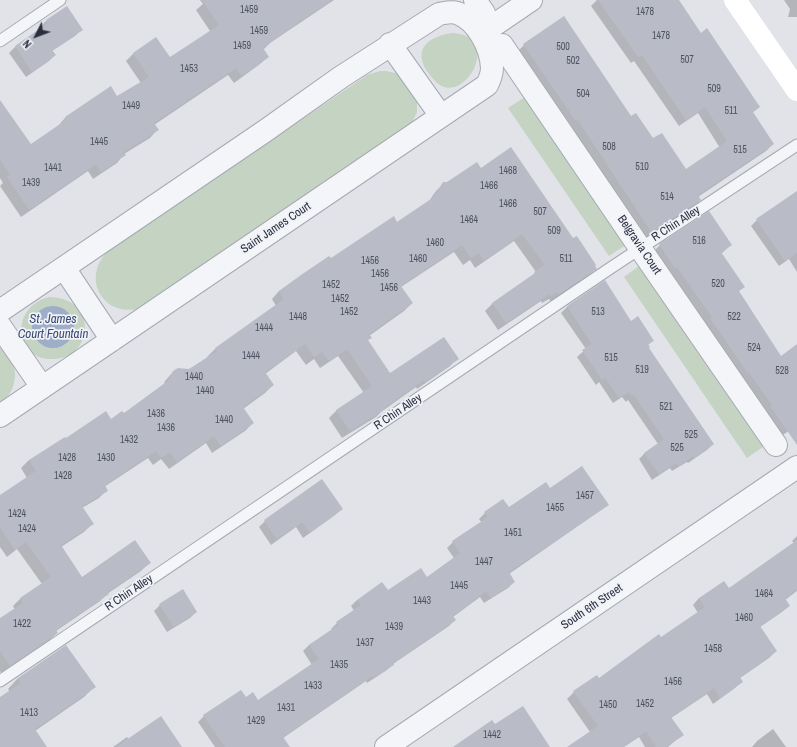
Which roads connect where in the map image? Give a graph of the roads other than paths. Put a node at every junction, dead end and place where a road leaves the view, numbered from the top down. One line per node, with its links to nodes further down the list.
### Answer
1 (60, 0): 5 (lane)
2 (531, 0): 4 (street)
3 (735, 0): 8 (street)
4 (480, 16): 6 (street, Saint James Court); 9 (street, Saint James Court)
5 (0, 41)
6 (390, 44): 9 (street); 12 (street, Saint James Court)
7 (502, 45): 11 (street, Belgravia Court)
8 (797, 90)
9 (441, 116): 15 (street, Saint James Court)
10 (797, 145): 11 (lane, R Chin Alley)
11 (640, 248): 18 (street, Belgravia Court); 20 (lane, R Chin Alley)
12 (64, 268): 13 (street, Saint James Court); 15 (street)
13 (0, 311)
14 (0, 326): 16 (street)
15 (112, 340): 16 (street, Saint James Court)
16 (42, 388): 17 (street, Saint James Court)
17 (0, 416)
18 (776, 445)
19 (797, 467): 21 (street, South 6th Street)
20 (0, 681)
21 (386, 747)

